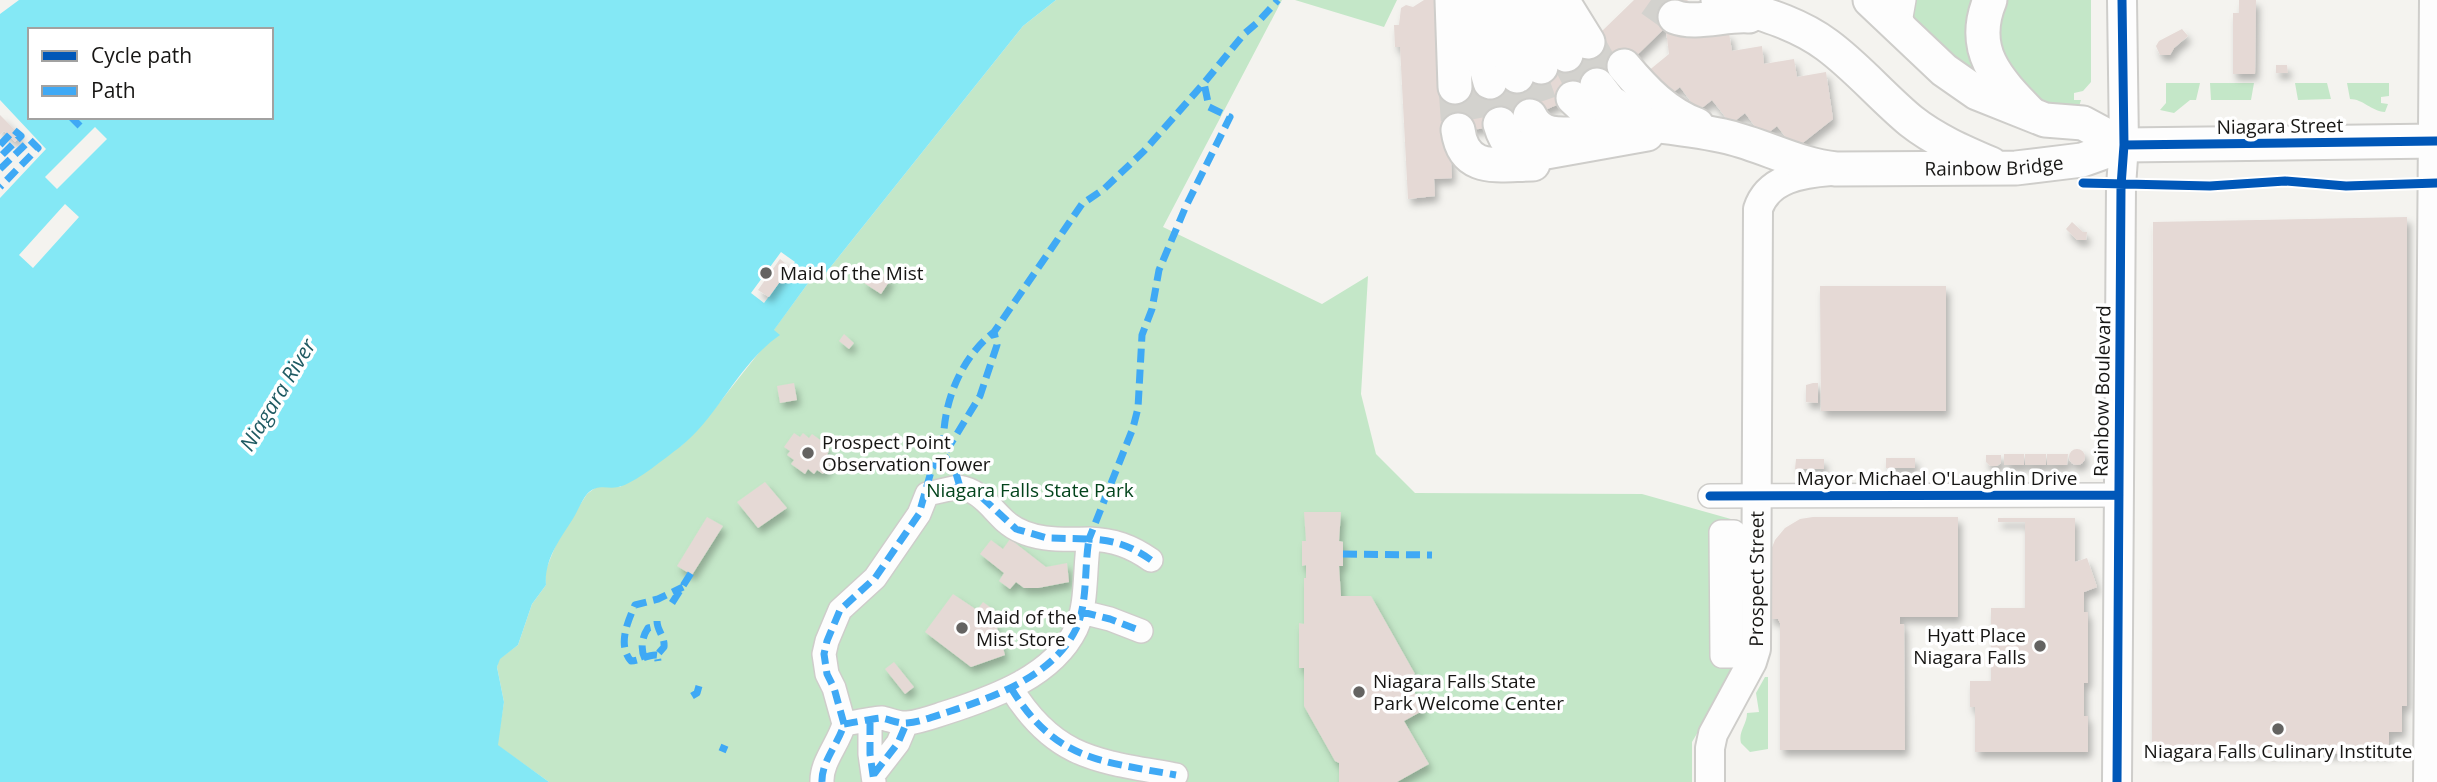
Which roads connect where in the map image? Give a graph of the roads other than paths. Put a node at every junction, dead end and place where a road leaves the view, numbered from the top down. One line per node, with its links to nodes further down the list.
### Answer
1 (1452, 0): 20 (highway)
2 (1464, 0): 20 (highway)
3 (1473, 0): 20 (highway)
4 (1482, 0): 20 (highway)
5 (1488, 0): 20 (highway)
6 (1501, 0): 20 (highway)
7 (1509, 0): 20 (highway)
8 (1523, 0): 20 (highway)
9 (1534, 0): 20 (highway)
10 (1548, 0): 20 (highway)
11 (1562, 0): 20 (highway)
12 (1576, 0): 20 (highway)
13 (1870, 0): 19 (highway, Rainbow Bridge)
14 (1904, 0): 19 (street)
15 (1990, 0): 22 (highway)
16 (2122, 0): 25 (main road, Rainbow Boulevard)
17 (2434, 0): 24 (main road)
18 (1743, 9): 26 (highway)
19 (1907, 38): 22 (highway, Rainbow Bridge)
20 (1533, 66)
21 (1548, 104): 23 (highway, Rainbow Bridge); 23 (highway); 23 (highway); 23 (highway); 23 (highway)
22 (2034, 117): 25 (highway, Rainbow Bridge)
23 (1647, 130): 27 (highway, Rainbow Bridge)
24 (2435, 141): 25 (highway, Niagara Street); 44 (main road)
25 (2123, 145): 26 (highway, Rainbow Bridge); 28 (main road, Rainbow Boulevard)
26 (2016, 168): 27 (highway, Rainbow Bridge)
27 (1851, 169): 30 (main road, Prospect Street)
28 (2119, 495): 30 (street, Mayor Michael O'Laughlin Drive); 43 (main road, Rainbow Boulevard)
29 (1710, 496): 30 (street, Mayor Michael O'Laughlin Drive)
30 (1756, 496): 42 (main road, Prospect Street)
31 (1088, 539): 32 (street); 33 (street); 37 (street)
32 (1151, 560)
33 (1082, 612): 34 (street); 35 (street)
34 (1141, 631)
35 (1011, 688): 38 (street); 39 (street)
36 (870, 721): 37 (street); 38 (street); 40 (street)
37 (844, 724): 41 (street)
38 (906, 724): 40 (street)
39 (1176, 775)
40 (874, 778)
41 (822, 782)
42 (1710, 782)
43 (2117, 782)
44 (2428, 782)

